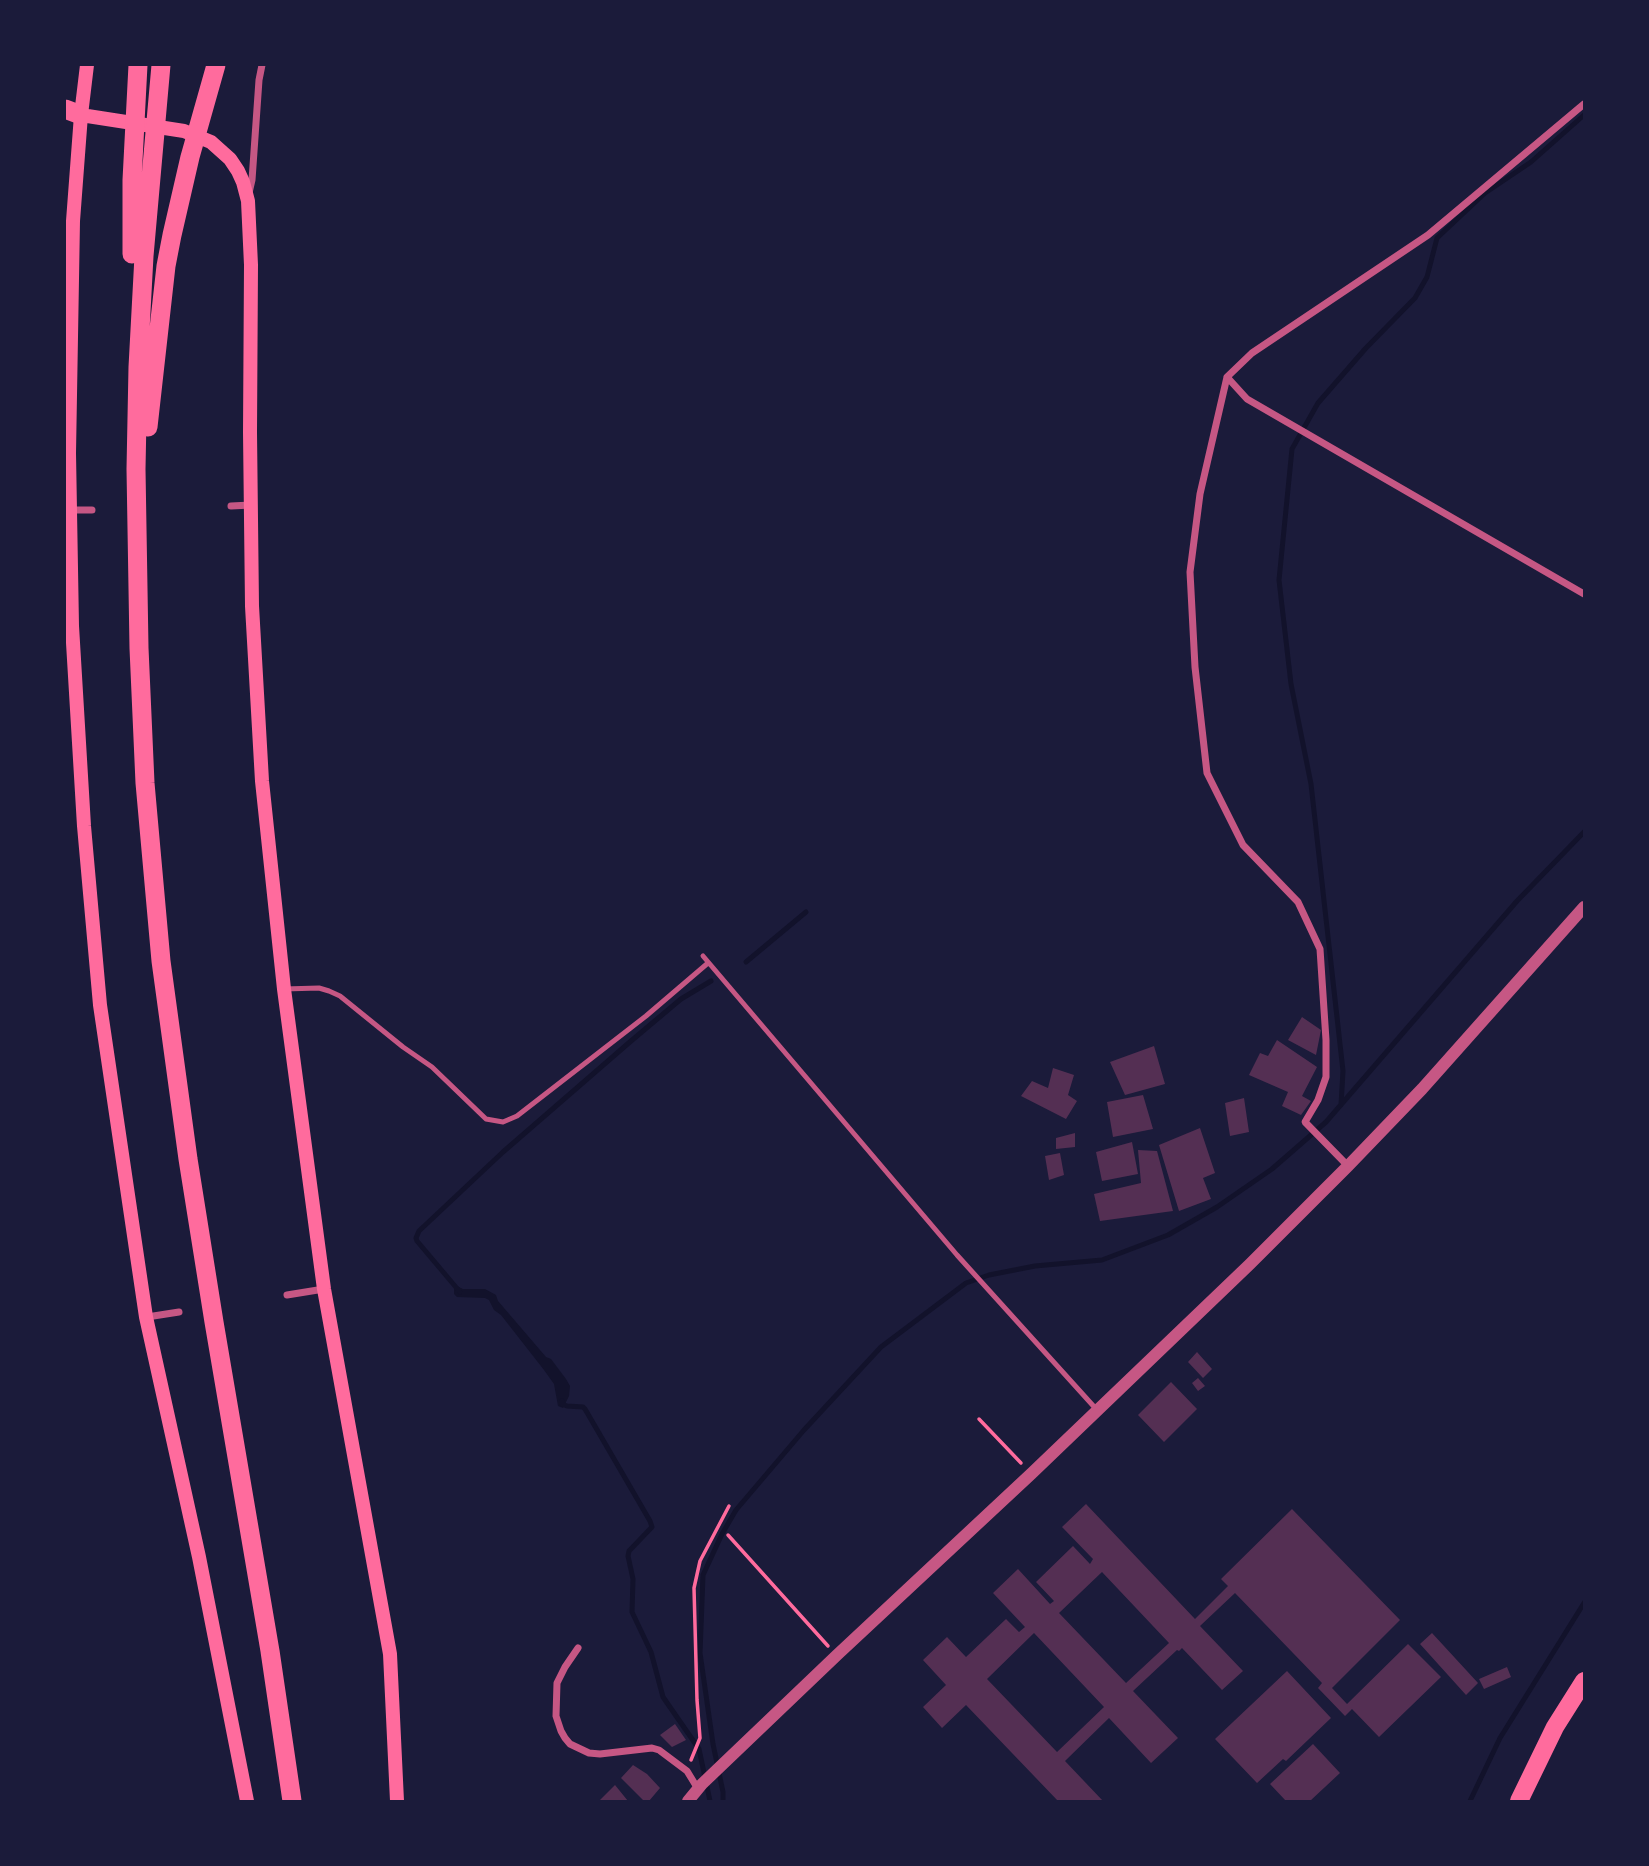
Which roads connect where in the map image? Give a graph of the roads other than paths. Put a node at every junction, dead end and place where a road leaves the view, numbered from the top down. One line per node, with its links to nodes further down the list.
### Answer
1 (87, 65): 8 (main road)
2 (138, 65): 9 (highway)
3 (161, 65): 9 (highway)
4 (171, 65): 9 (highway)
5 (262, 65): 10 (street)
6 (216, 66): 12 (highway)
7 (1584, 104): 11 (street)
8 (70, 113): 10 (main road); 15 (main road)
9 (147, 181): 12 (highway); 30 (highway)
10 (248, 201): 13 (main road)
11 (1227, 377): 17 (street); 22 (street)
12 (147, 438): 30 (highway)
13 (251, 505): 14 (street); 21 (main road)
14 (231, 506)
15 (70, 510): 16 (street); 26 (main road)
16 (92, 510)
17 (1584, 594)
18 (1584, 907): 22 (street)
19 (703, 956): 20 (lane)
20 (708, 962): 21 (lane); 27 (lane)
21 (284, 989): 23 (main road)
22 (1348, 1167): 27 (street)
23 (324, 1289): 24 (street); 35 (main road)
24 (287, 1295)
25 (179, 1312): 26 (street)
26 (146, 1317): 32 (main road)
27 (1097, 1410): 31 (street)
28 (578, 1648): 31 (street)
29 (1584, 1681): 37 (main road)
30 (293, 1772): 33 (highway); 34 (highway)
31 (700, 1786): 36 (street)
32 (247, 1801)
33 (292, 1801)
34 (302, 1801)
35 (397, 1801)
36 (688, 1801)
37 (1519, 1801)

